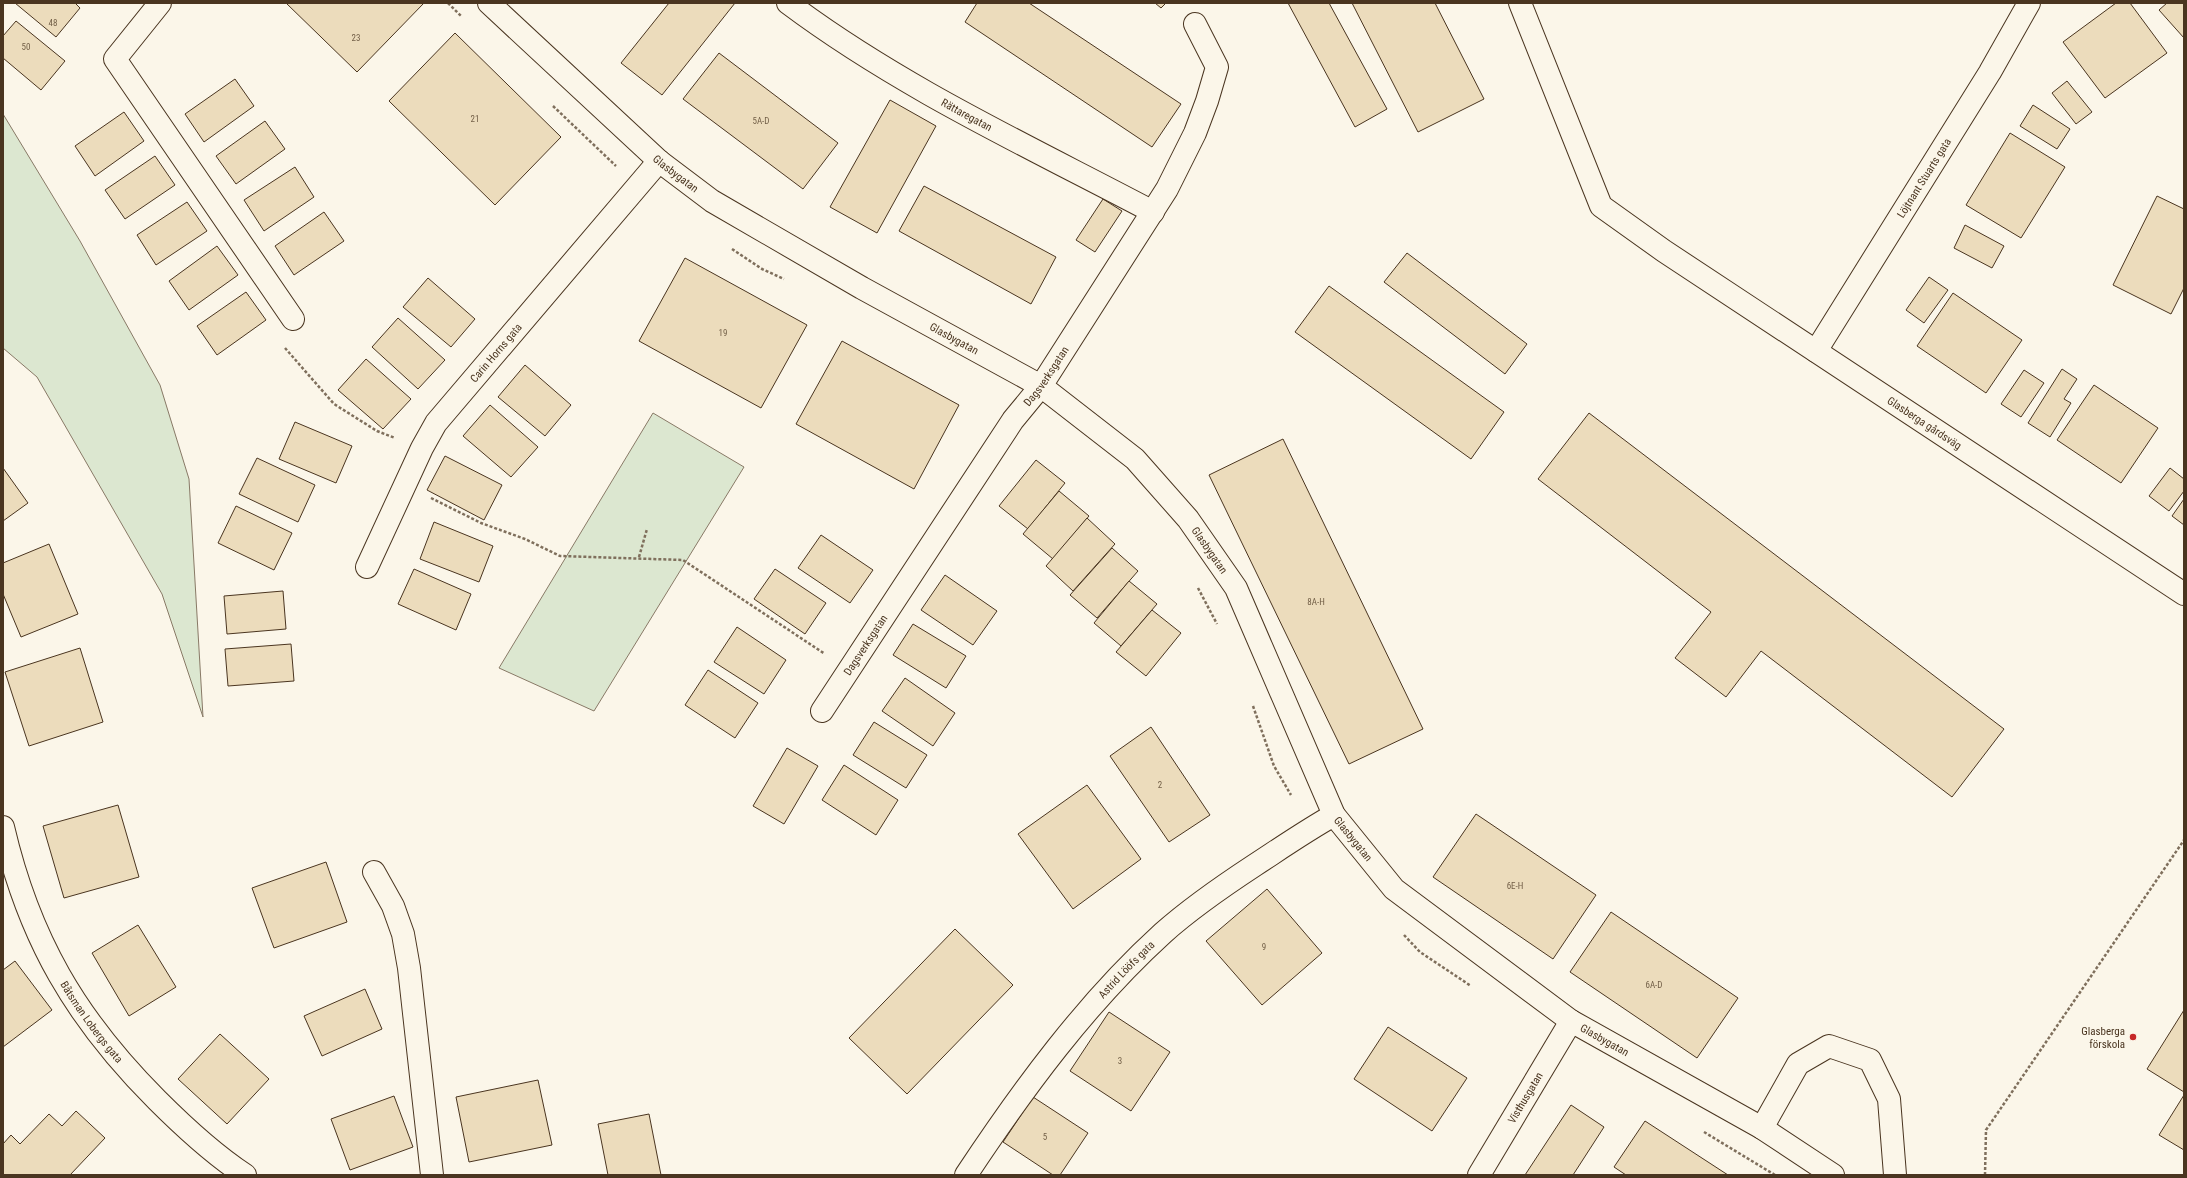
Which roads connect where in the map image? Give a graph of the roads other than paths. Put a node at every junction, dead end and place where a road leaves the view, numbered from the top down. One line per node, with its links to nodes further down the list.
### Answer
1 (160, 3): 9 (street)
2 (489, 3): 7 (street, Glasbygatan)
3 (788, 3): 8 (street, Rättaregatan)
4 (1520, 3): 10 (street, Glasberga gårdsväg)
5 (2029, 3): 10 (street, Löjtnant Stuarts gata)
6 (1195, 24): 8 (street, Dagsverksgatan)
7 (659, 161): 11 (street, Glasbygatan); 12 (street, Carin Horns gata)
8 (1153, 212): 11 (street, Dagsverksgatan)
9 (293, 319)
10 (1816, 352): 13 (street, Glasberga gårdsväg)
11 (1041, 386): 14 (street, Dagsverksgatan); 15 (street, Glasbygatan)
12 (367, 567)
13 (2184, 594)
14 (822, 711)
15 (1334, 814): 18 (street, Glasbygatan); 22 (street, Astrid Lööfs gata)
16 (3, 827): 20 (street, Båtsman Lobergs gata)
17 (374, 872): 21 (street)
18 (1571, 1021): 19 (street, Glasbygatan); 23 (street, Visthusgatan)
19 (1762, 1128): 24 (street, Glasbygatan); 25 (street)
20 (245, 1175)
21 (432, 1175)
22 (966, 1175)
23 (1479, 1175)
24 (1833, 1175)
25 (1895, 1175)

